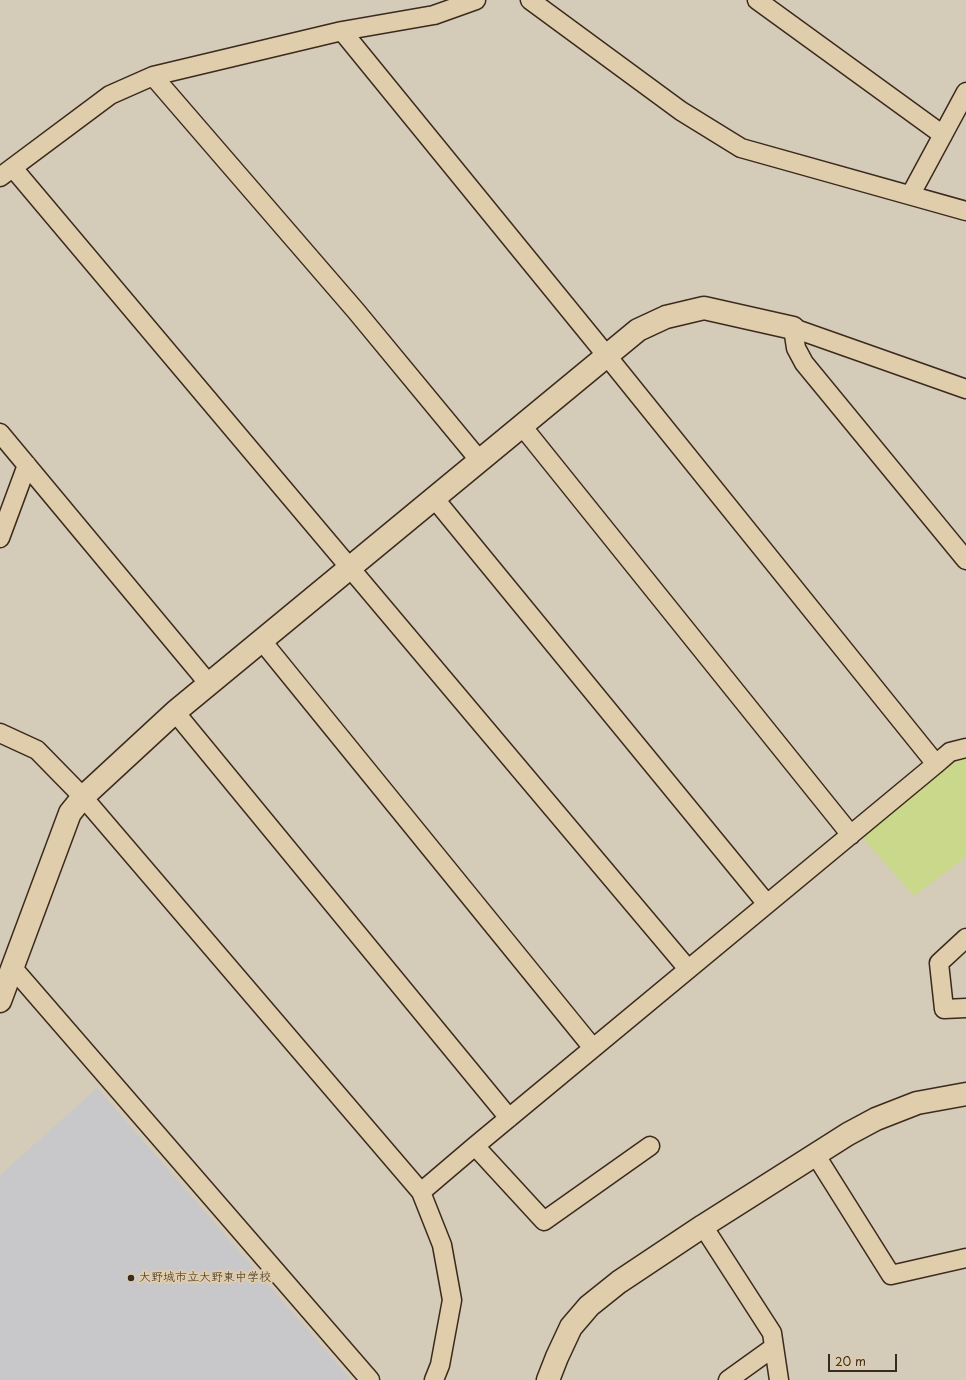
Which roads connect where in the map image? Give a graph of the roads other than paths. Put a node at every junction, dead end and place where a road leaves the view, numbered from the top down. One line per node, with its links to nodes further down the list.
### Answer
1 (476, 0): 4 (street)
2 (530, 0): 9 (street)
3 (757, 0): 7 (street)
4 (342, 31): 5 (street); 12 (street)
5 (153, 76): 8 (street); 16 (street)
6 (966, 92): 7 (street)
7 (943, 135): 9 (street)
8 (6, 173): 21 (street)
9 (910, 194): 10 (street)
10 (966, 211)
11 (793, 328): 12 (street); 13 (street); 20 (street)
12 (607, 356): 14 (street); 27 (street)
13 (966, 389)
14 (522, 426): 16 (street); 29 (street)
15 (0, 433): 17 (street)
16 (480, 461): 18 (street)
17 (27, 465): 19 (street); 23 (street)
18 (434, 498): 21 (street); 30 (street)
19 (0, 538)
20 (966, 560)
21 (350, 568): 22 (street); 33 (street)
22 (262, 641): 23 (street); 36 (street)
23 (209, 684): 24 (street)
24 (175, 712): 28 (street); 38 (street)
25 (0, 732): 28 (street)
26 (966, 748): 27 (street)
27 (936, 764): 29 (street)
28 (83, 797): 32 (street); 42 (street)
29 (851, 835): 30 (street)
30 (767, 904): 33 (street)
31 (966, 938): 35 (street)
32 (12, 967): 34 (street); 46 (street)
33 (688, 969): 36 (street)
34 (0, 1001)
35 (966, 1008)
36 (593, 1048): 38 (street)
37 (966, 1094): 41 (street)
38 (509, 1118): 39 (street)
39 (475, 1146): 40 (street); 42 (street)
40 (650, 1146)
41 (815, 1154): 43 (street); 44 (street)
42 (421, 1192): 47 (street)
43 (703, 1226): 45 (street); 48 (street)
44 (966, 1258)
45 (774, 1347): 49 (street); 50 (street)
46 (370, 1380)
47 (434, 1380)
48 (548, 1380)
49 (728, 1380)
50 (779, 1380)

